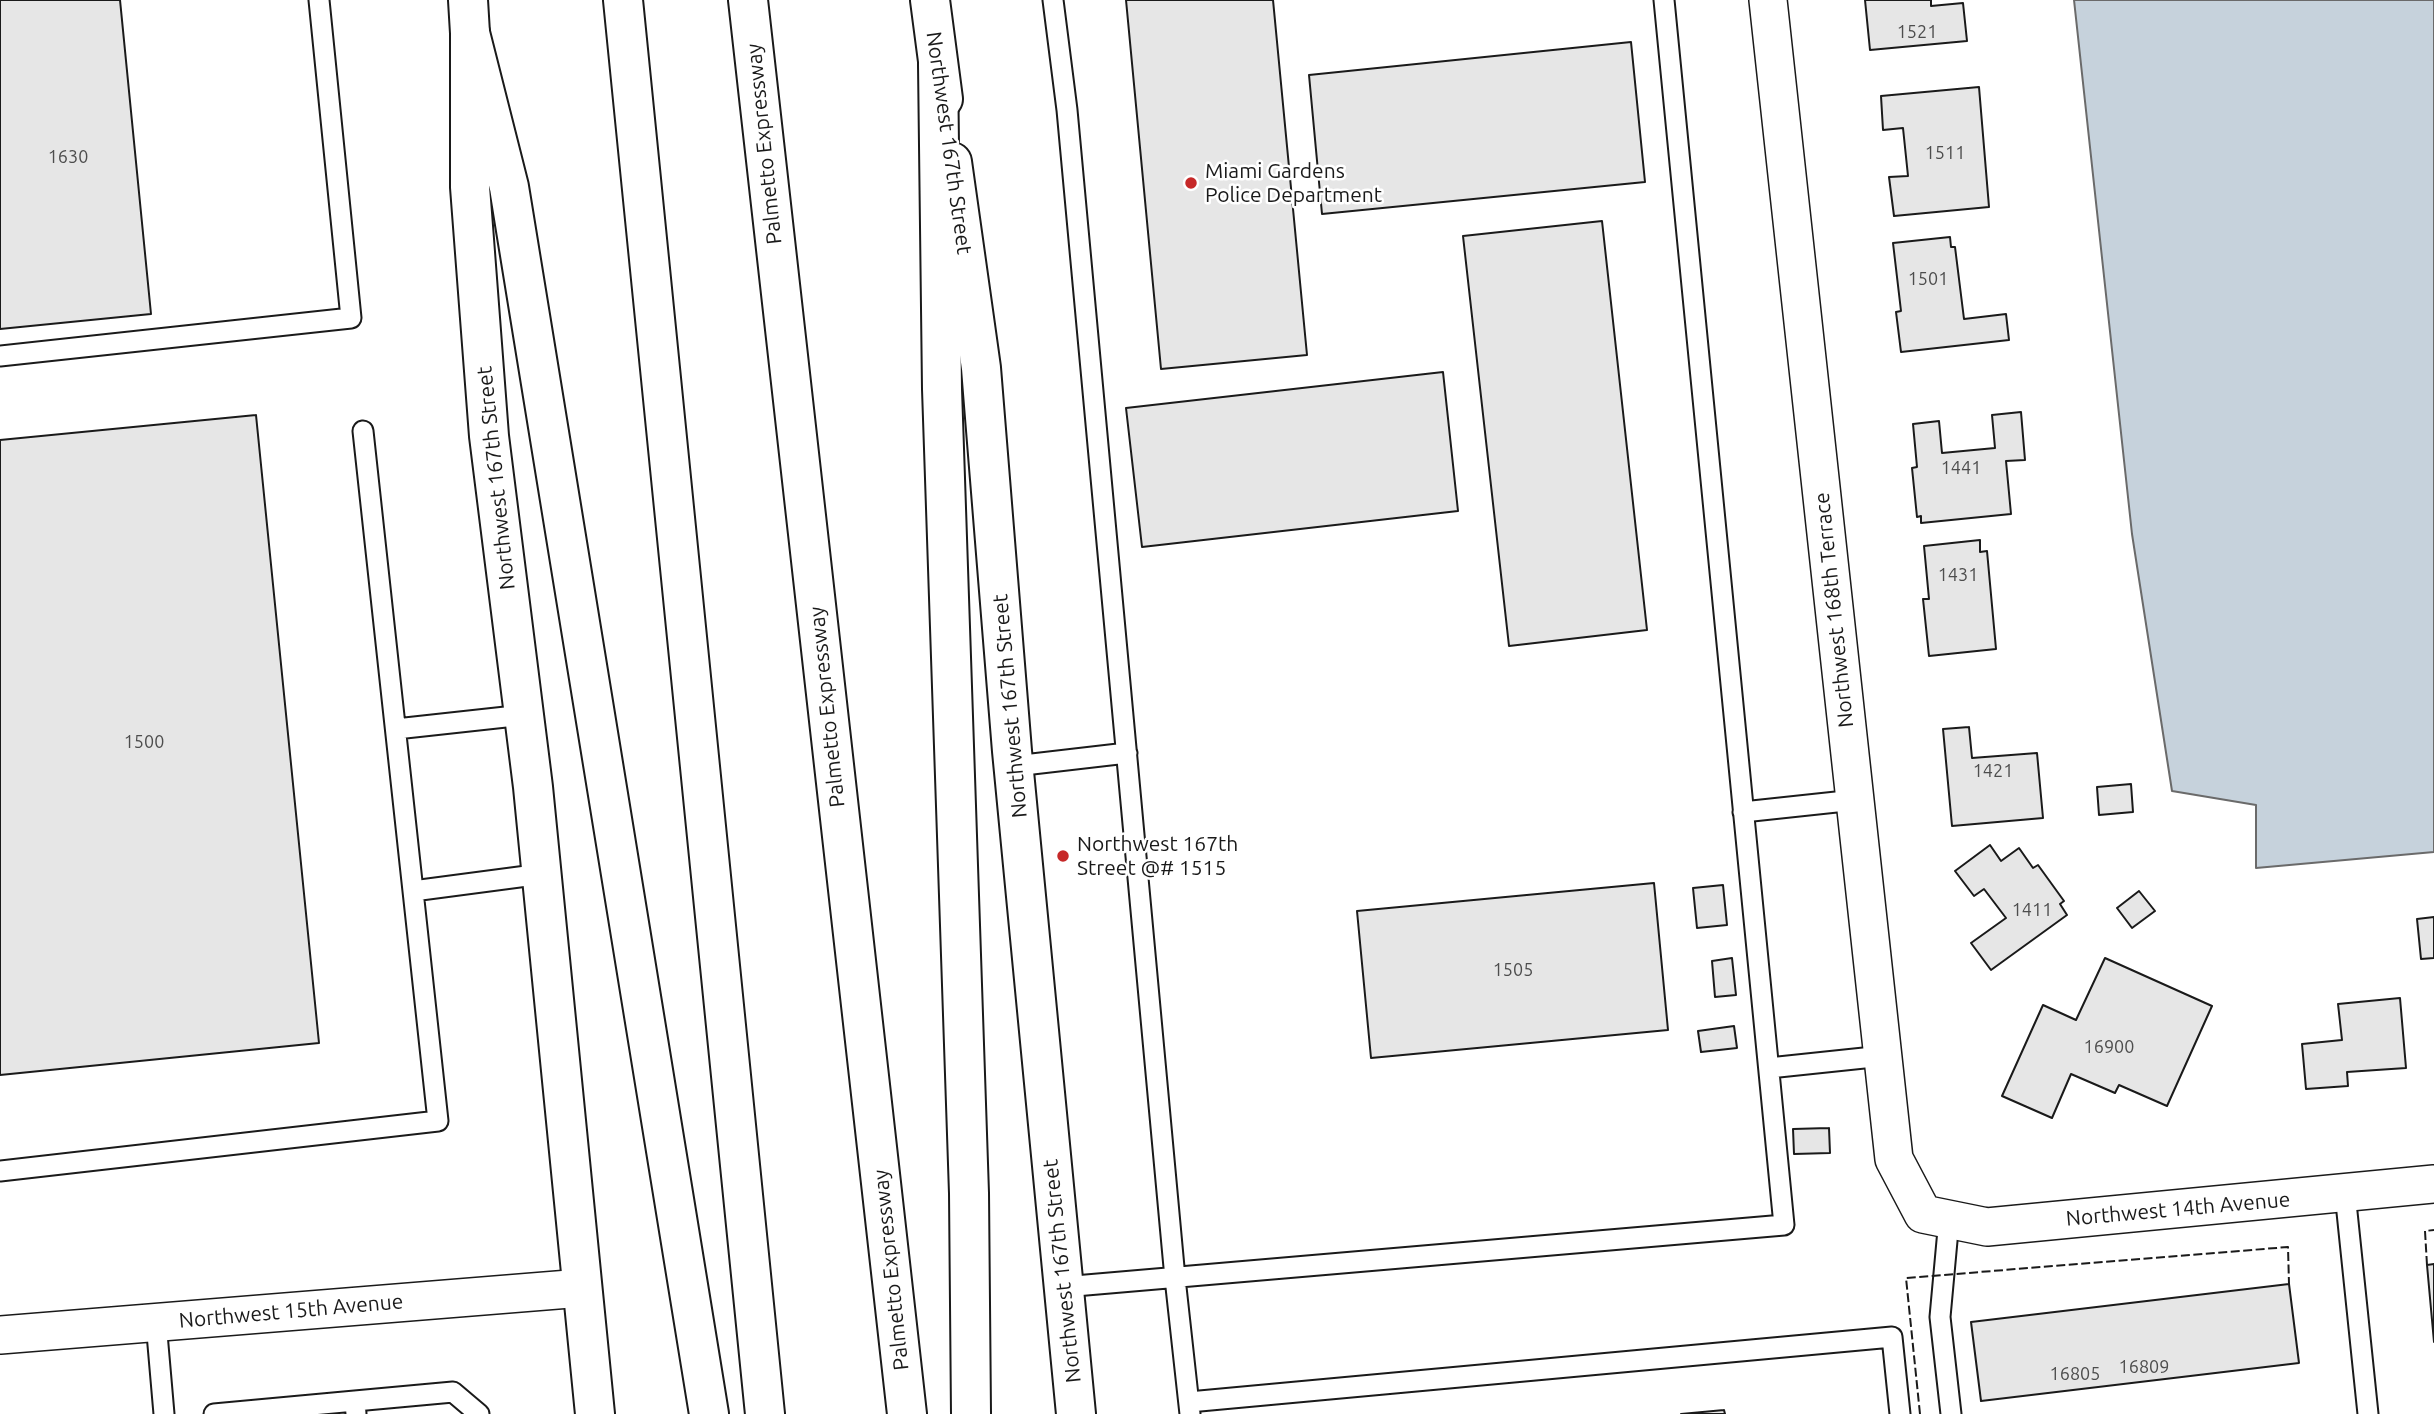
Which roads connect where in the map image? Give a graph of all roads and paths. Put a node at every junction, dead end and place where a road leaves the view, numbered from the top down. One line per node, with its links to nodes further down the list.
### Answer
1 (319, 0): 10 (lane)
2 (623, 0): 38 (main road)
3 (748, 0): 39 (main road, Palmetto Expressway)
4 (930, 0): 9 (main road, Northwest 167th Street)
5 (1053, 0): 14 (lane)
6 (1664, 0): 17 (lane)
7 (1768, 0): 16 (street, Northwest 168th Terrace)
8 (469, 17): 12 (main road, Northwest 167th Street); 37 (main road)
9 (938, 64): 15 (main road, Northwest 167th Street); 40 (main road)
10 (0, 356)
11 (363, 431): 13 (lane)
12 (524, 715): 13 (lane); 18 (main road, Northwest 167th Street)
13 (396, 729): 19 (lane)
14 (1127, 753): 15 (lane); 26 (lane)
15 (1015, 766): 27 (main road, Northwest 167th Street)
16 (1855, 800): 17 (lane); 20 (street, Northwest 168th Terrace)
17 (1743, 812): 21 (lane)
18 (542, 874): 19 (lane); 28 (main road, Northwest 167th Street)
19 (413, 891): 22 (lane)
20 (1883, 1055): 21 (lane); 25 (street, Northwest 168th Terrace)
21 (1769, 1068): 26 (lane)
22 (0, 1171)
23 (2434, 1184): 24 (street, Northwest 14th Avenue)
24 (2345, 1193): 25 (street, Northwest 14th Avenue); 44 (lane)
25 (1936, 1216): 43 (lane)
26 (1175, 1278): 27 (lane); 32 (lane)
27 (1063, 1287): 41 (main road, Northwest 167th Street)
28 (582, 1288): 29 (street, Northwest 15th Avenue); 36 (main road, Northwest 167th Street)
29 (156, 1322): 30 (street, Northwest 15th Avenue); 33 (lane)
30 (0, 1335)
31 (356, 1408): 34 (lane); 35 (lane)
32 (1189, 1408): 42 (lane)
33 (164, 1414)
34 (214, 1414)
35 (479, 1414)
36 (594, 1414)
37 (709, 1414)
38 (765, 1414)
39 (907, 1414)
40 (971, 1414)
41 (1076, 1414)
42 (1900, 1414)
43 (1951, 1414)
44 (2368, 1414)

